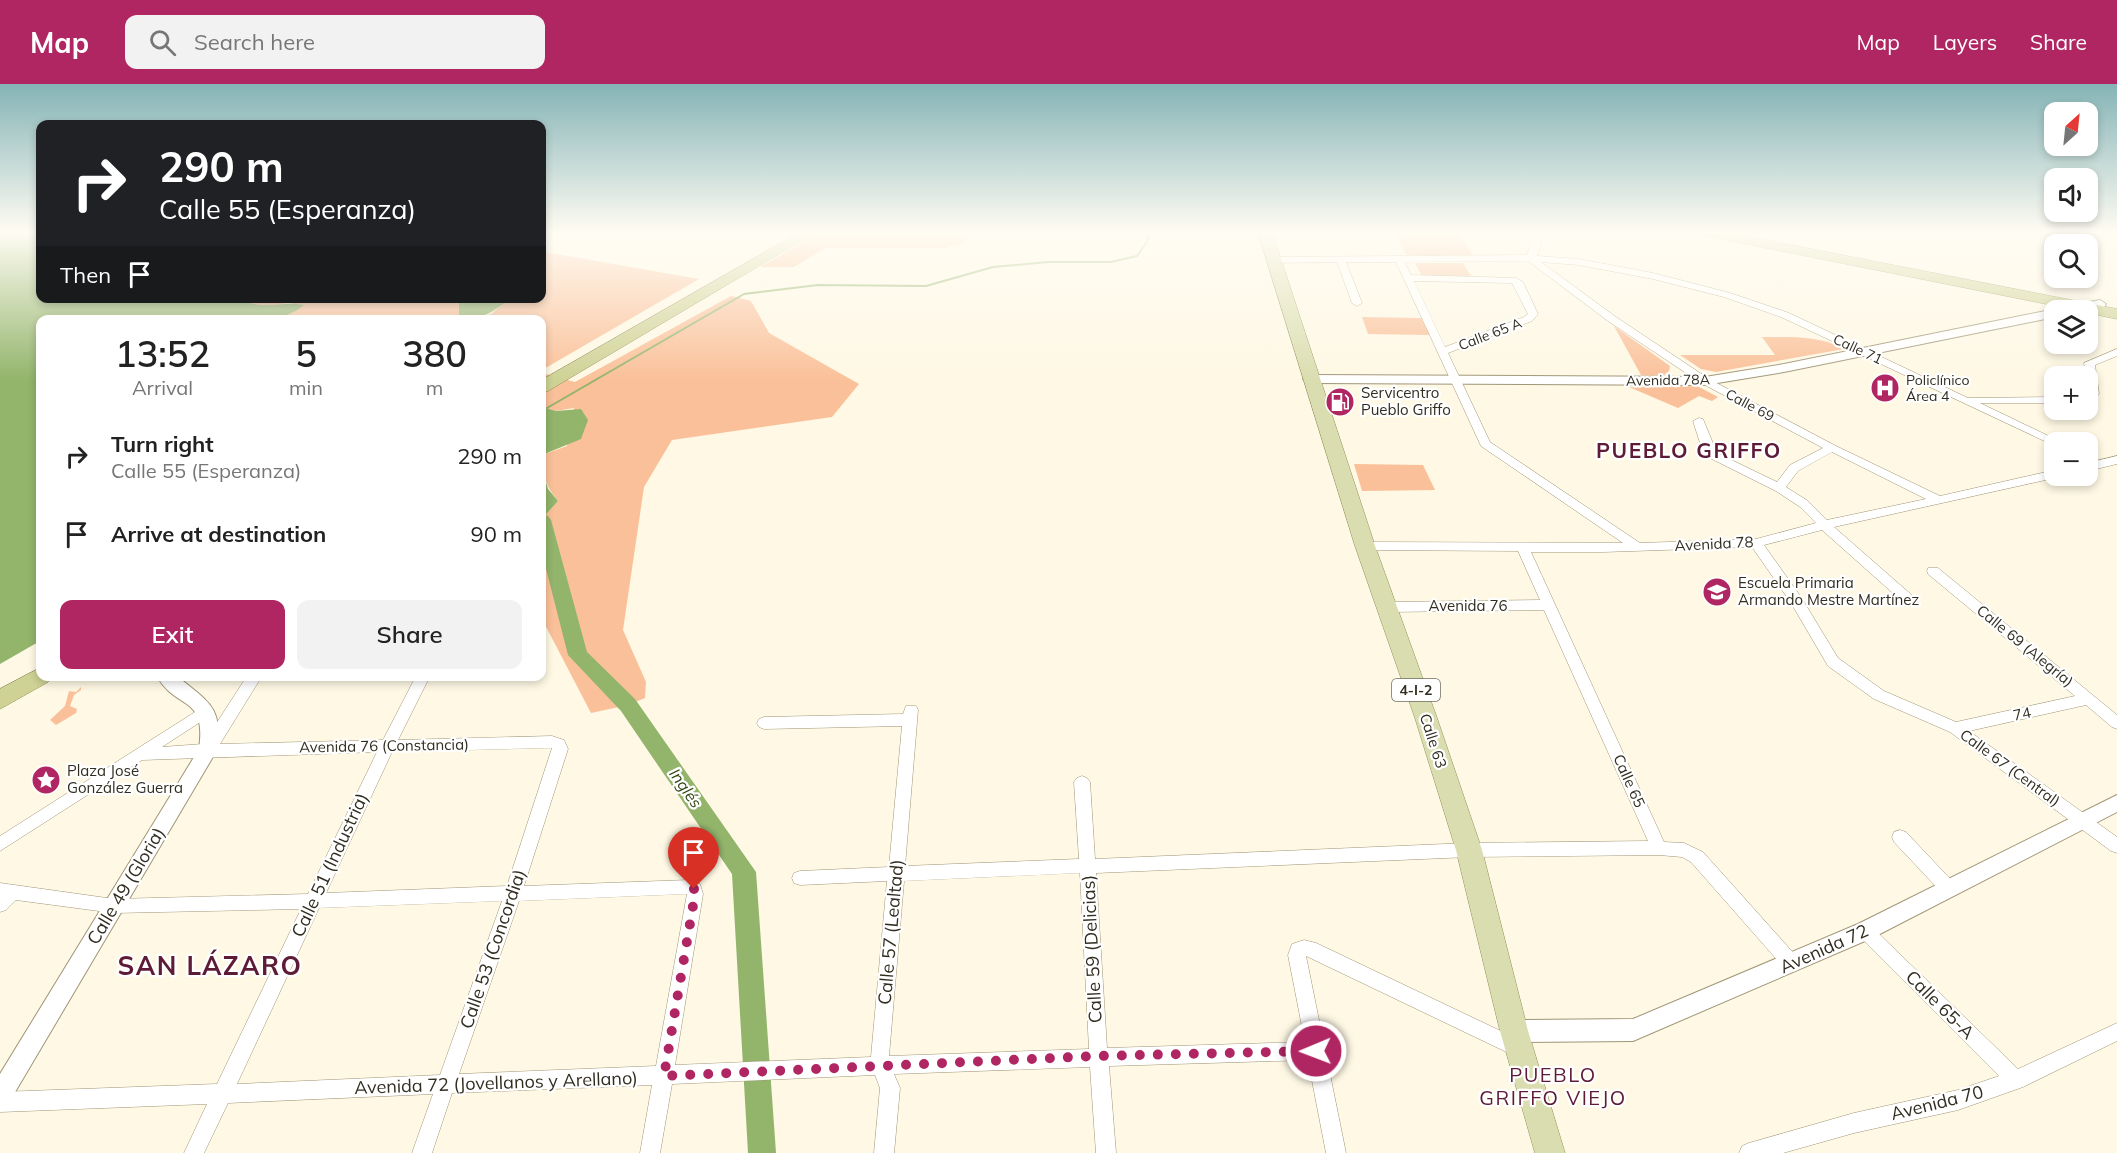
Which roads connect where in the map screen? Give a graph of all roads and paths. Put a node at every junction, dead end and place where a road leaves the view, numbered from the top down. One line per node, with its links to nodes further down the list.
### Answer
1 (712, 282): 23 (highway)
2 (719, 282): 23 (highway)
3 (1280, 282): 26 (main road, Calle 63 / 4-I-2)
4 (1349, 282): 13 (street)
5 (1409, 282): 20 (street)
6 (1518, 282): 20 (street, Calle 65 A)
7 (1562, 282): 27 (street, Calle 69)
8 (1674, 282): 19 (street, Calle 71)
9 (1972, 282): 11 (highway)
10 (1981, 282): 12 (highway)
11 (2067, 300)
12 (2069, 300)
13 (1357, 303)
14 (2098, 305): 16 (highway)
15 (2098, 307): 17 (highway)
16 (2117, 307)
17 (2117, 314)
18 (2044, 315): 19 (street, Avenida 78A)
19 (1863, 351): 27 (street, Avenida 78A); 29 (street, Calle 71)
20 (1442, 352): 25 (street)
21 (2117, 352): 22 (street)
22 (2089, 366)
23 (561, 372): 24 (highway); 28 (highway)
24 (546, 378)
25 (1455, 378): 26 (street, Avenida 78A); 27 (street, Avenida 78A); 43 (street)
26 (1310, 379): 41 (main road, Calle 63 / 4-I-2)
27 (1705, 381): 33 (street, Calle 69)
28 (546, 384)
29 (1952, 394): 30 (street); 32 (street, Calle 71)
30 (2044, 400)
31 (1699, 421): 37 (street)
32 (2044, 438)
33 (1832, 448): 37 (street); 38 (street, Calle 69)
34 (2117, 460): 35 (street)
35 (2098, 464)
36 (2044, 476): 38 (street, Avenida 78)
37 (1780, 488): 39 (street)
38 (1939, 500): 39 (street, Avenida 78)
39 (1825, 525): 40 (street, Avenida 78); 45 (street)
40 (1756, 543): 43 (street, Avenida 78); 59 (street, Calle 67 (Central))
41 (1365, 546): 42 (street, Avenida 78); 47 (main road, Calle 63 / 4-I-2)
42 (1523, 548): 43 (street, Avenida 78); 46 (street, Calle 65)
43 (1638, 548)
44 (1933, 571): 54 (street, Calle 69 (Alegría))
45 (1909, 600)
46 (1549, 605): 47 (street, Avenida 76); 70 (street, Calle 65)
47 (1387, 607): 71 (main road, Calle 63 / 4-I-2)
48 (36, 667): 53 (highway)
49 (36, 678): 55 (highway)
50 (171, 681): 56 (street)
51 (252, 681): 62 (street, Calle 49 (Gloria))
52 (420, 681): 61 (street, Calle 51 (Industria))
53 (0, 688)
54 (2090, 699): 58 (street, Calle 69 (Alegría)); 59 (street, 74)
55 (0, 700)
56 (206, 711): 62 (street); 63 (street)
57 (764, 723): 73 (street, Calle 57 (Lealtad))
58 (2117, 723)
59 (1955, 728): 66 (street, Calle 67 (Central))
60 (559, 744): 61 (street, Avenida 76 (Constancia)); 77 (street, Calle 53 (Concordia))
61 (387, 746): 62 (street, Avenida 76 (Constancia)); 78 (street, Calle 51 (Industria))
62 (208, 750): 63 (street, Avenida 76 (Constancia)); 80 (street, Calle 49 (Gloria))
63 (138, 754): 68 (street)
64 (1082, 782): 72 (street, Calle 59 (Delicias))
65 (2117, 803): 66 (street, Avenida 72)
66 (2080, 820): 69 (street, Calle 67 (Central)); 75 (street, Avenida 72)
67 (1900, 837): 75 (street)
68 (0, 844)
69 (2117, 846)
70 (1659, 848): 71 (street); 82 (street)
71 (1469, 850): 72 (street); 84 (main road, Calle 63 / 4-I-2)
72 (1088, 867): 73 (street); 86 (street, Calle 59 (Delicias))
73 (897, 874): 74 (street); 87 (street, Calle 57 (Lealtad))
74 (800, 878)
75 (1948, 888): 81 (street, Avenida 72)
76 (7, 890): 79 (street); 80 (street)
77 (513, 894): 78 (street); 88 (street); 90 (street, Calle 53 (Concordia))
78 (314, 901): 80 (street); 91 (street, Calle 51 (Industria))
79 (0, 905)
80 (114, 906): 92 (street, Calle 49 (Gloria))
81 (1865, 931): 82 (street, Avenida 72); 89 (street, Calle 65-A)
82 (1792, 964): 84 (street, Avenida 72)
83 (2117, 1032): 89 (street, Avenida 70)
84 (1516, 1040): 85 (street, Avenida 72); 100 (main road, Calle 63 / 4-I-2)
85 (1316, 1051): 86 (street, Avenida 72 (Jovellanos y Arellano)); 99 (street)
86 (1097, 1056): 87 (street, Avenida 72 (Jovellanos y Arellano)); 98 (street, Calle 59 (Delicias))
87 (881, 1067): 88 (street, Avenida 72 (Jovellanos y Arellano)); 97 (street, Calle 57 (Lealtad))
88 (664, 1076): 90 (street, Avenida 72 (Jovellanos y Arellano)); 96 (street)
89 (2016, 1080): 101 (street, Avenida 70)
90 (445, 1083): 91 (street, Avenida 72 (Jovellanos y Arellano)); 95 (street, Calle 53 (Concordia))
91 (222, 1095): 93 (street, Avenida 72 (Jovellanos y Arellano)); 94 (street, Calle 51 (Industria))
92 (0, 1096)
93 (0, 1102)
94 (194, 1153)
95 (422, 1153)
96 (650, 1153)
97 (884, 1153)
98 (1106, 1153)
99 (1336, 1153)
100 (1550, 1153)
101 (1749, 1153)

